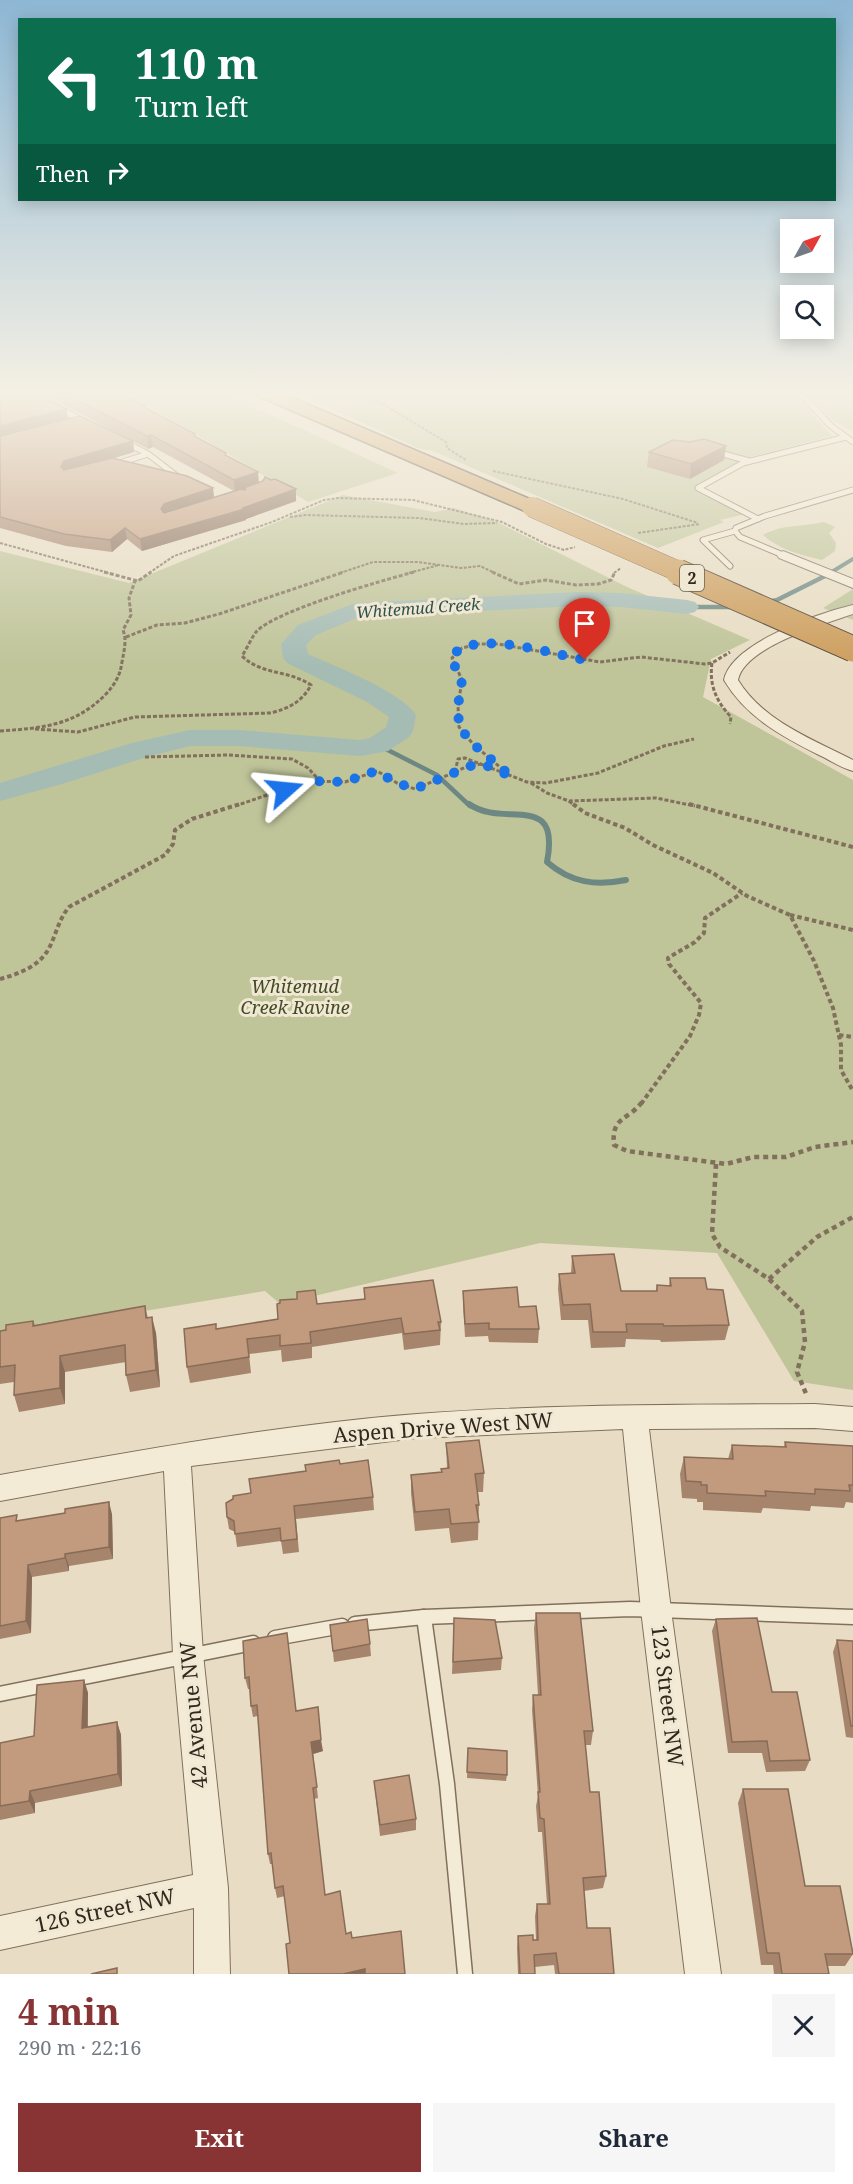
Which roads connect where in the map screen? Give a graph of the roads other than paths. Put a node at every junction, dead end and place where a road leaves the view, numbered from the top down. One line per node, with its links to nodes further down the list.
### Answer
1 (481, 483): 5 (highway, 2)
2 (485, 483): 5 (highway, 2)
3 (707, 483): 6 (lane)
4 (853, 490): 6 (lane)
5 (536, 506): 12 (highway, 2); 13 (highway, 2, bridge)
6 (758, 519): 7 (lane)
7 (735, 531): 8 (lane); 9 (lane)
8 (783, 555): 10 (street)
9 (730, 566)
10 (853, 584)
11 (853, 609): 14 (street)
12 (853, 642)
13 (853, 648)
14 (853, 766)
15 (635, 1417): 16 (street, Aspen Drive West NW); 17 (street, Aspen Drive West NW); 19 (street, 123 Street NW)
16 (853, 1419)
17 (177, 1456): 18 (street, Aspen Drive West NW); 22 (street, 42 Avenue NW)
18 (0, 1488)
19 (656, 1610): 20 (lane); 21 (lane); 28 (street, 123 Street NW)
20 (424, 1617): 22 (lane); 27 (lane)
21 (853, 1617)
22 (188, 1654): 23 (lane); 24 (street, 42 Avenue NW)
23 (0, 1694)
24 (211, 1888): 25 (street, 126 Street NW); 26 (street, 42 Avenue NW)
25 (0, 1933)
26 (212, 1974)
27 (465, 1974)
28 (703, 1974)

